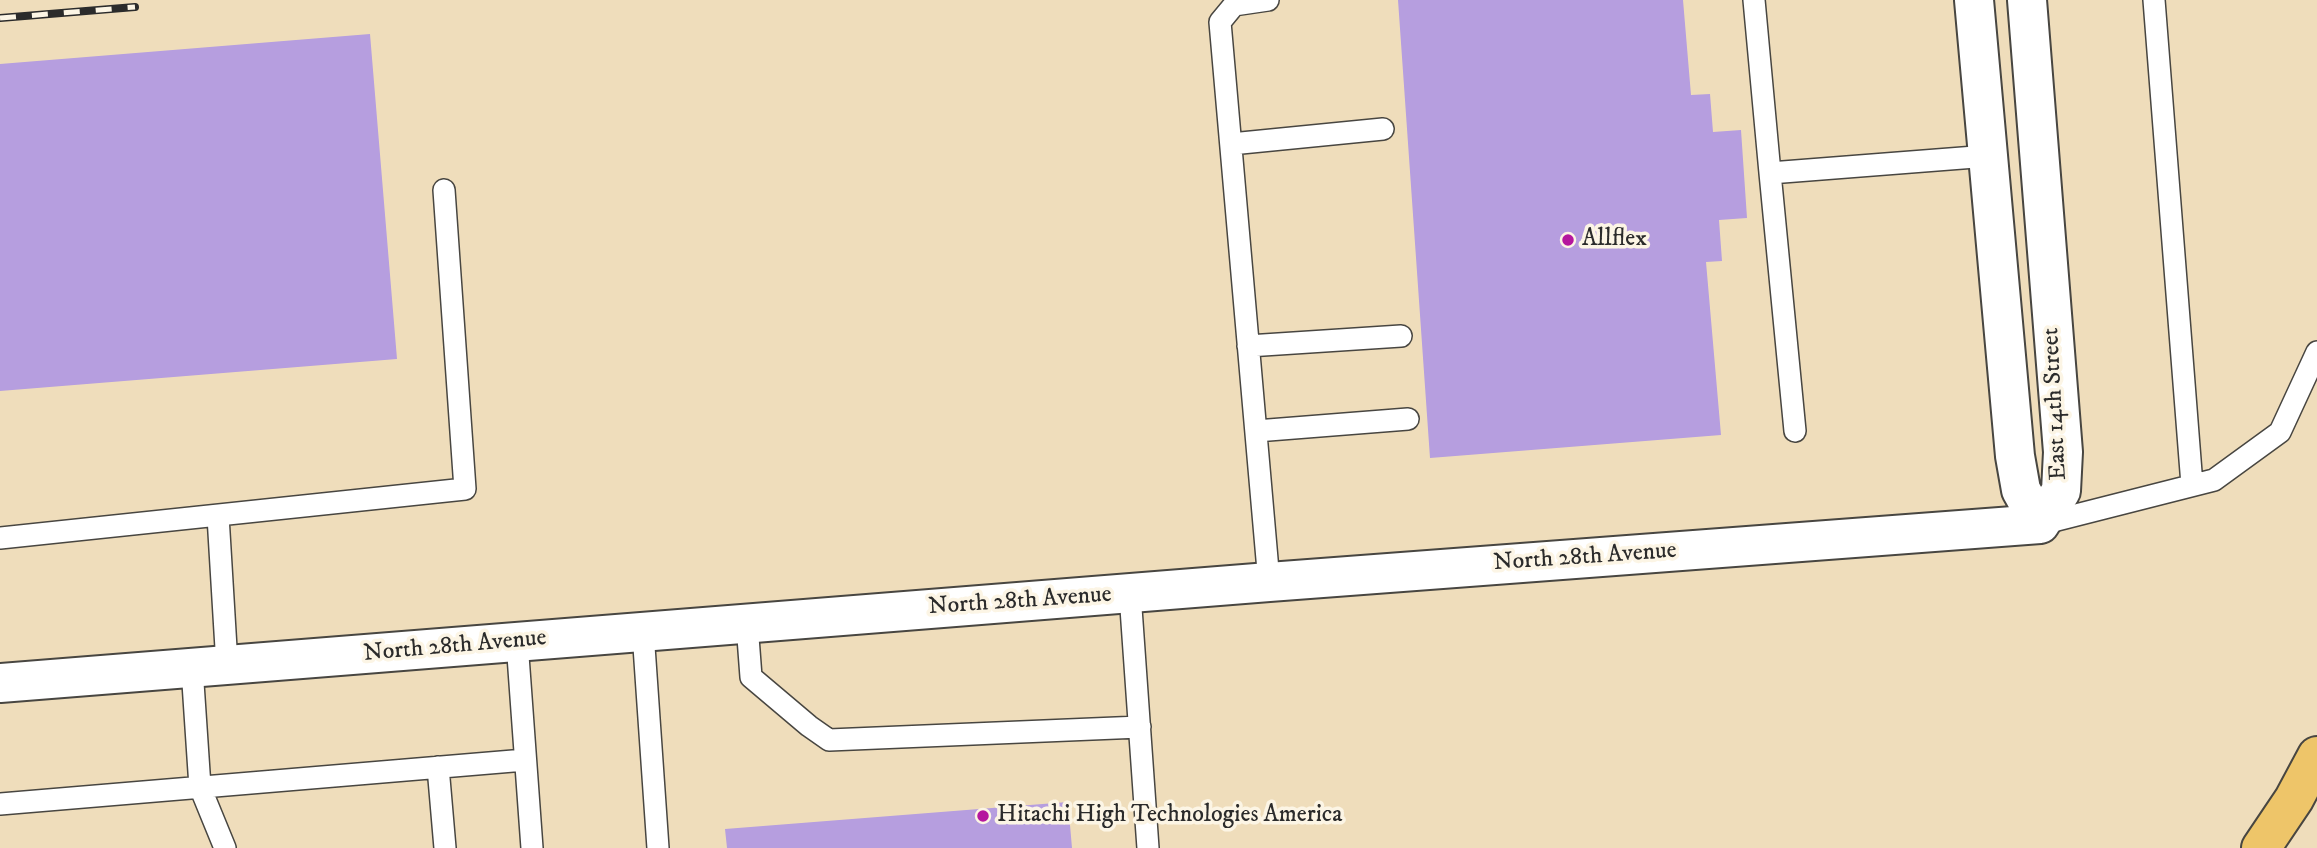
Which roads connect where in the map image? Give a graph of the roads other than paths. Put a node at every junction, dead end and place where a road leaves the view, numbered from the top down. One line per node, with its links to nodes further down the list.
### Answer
1 (1268, 0): 7 (lane)
2 (1754, 0): 9 (lane)
3 (1974, 0): 8 (street, East 14th Street)
4 (2028, 0): 19 (street, East 14th Street)
5 (2154, 0): 17 (lane)
6 (1383, 129): 7 (lane)
7 (1231, 144): 12 (lane)
8 (1988, 156): 9 (lane); 19 (street, East 14th Street)
9 (1770, 173): 16 (lane)
10 (444, 190): 18 (lane)
11 (1401, 336): 12 (lane)
12 (1248, 346): 15 (lane)
13 (2317, 352): 17 (lane)
14 (1408, 419): 15 (lane)
15 (1256, 431): 21 (lane)
16 (1795, 431)
17 (2192, 485): 19 (lane)
18 (218, 516): 20 (lane); 26 (lane)
19 (2040, 524): 21 (street, North 28th Avenue)
20 (0, 538)
21 (1269, 582): 22 (street, North 28th Avenue)
22 (1130, 594): 23 (street, North 28th Avenue); 28 (lane)
23 (747, 624): 24 (street, North 28th Avenue); 28 (lane)
24 (643, 632): 25 (street, North 28th Avenue); 37 (lane)
25 (517, 642): 26 (street, North 28th Avenue); 30 (lane)
26 (209, 666): 27 (street, North 28th Avenue); 32 (lane)
27 (0, 683)
28 (1140, 727): 38 (lane)
29 (2317, 756): 39 (highway)
30 (526, 760): 31 (lane); 36 (lane)
31 (438, 768): 32 (lane); 35 (lane)
32 (200, 787): 33 (lane); 34 (lane)
33 (0, 804)
34 (225, 848)
35 (445, 848)
36 (532, 848)
37 (658, 848)
38 (1149, 848)
39 (2261, 848)

